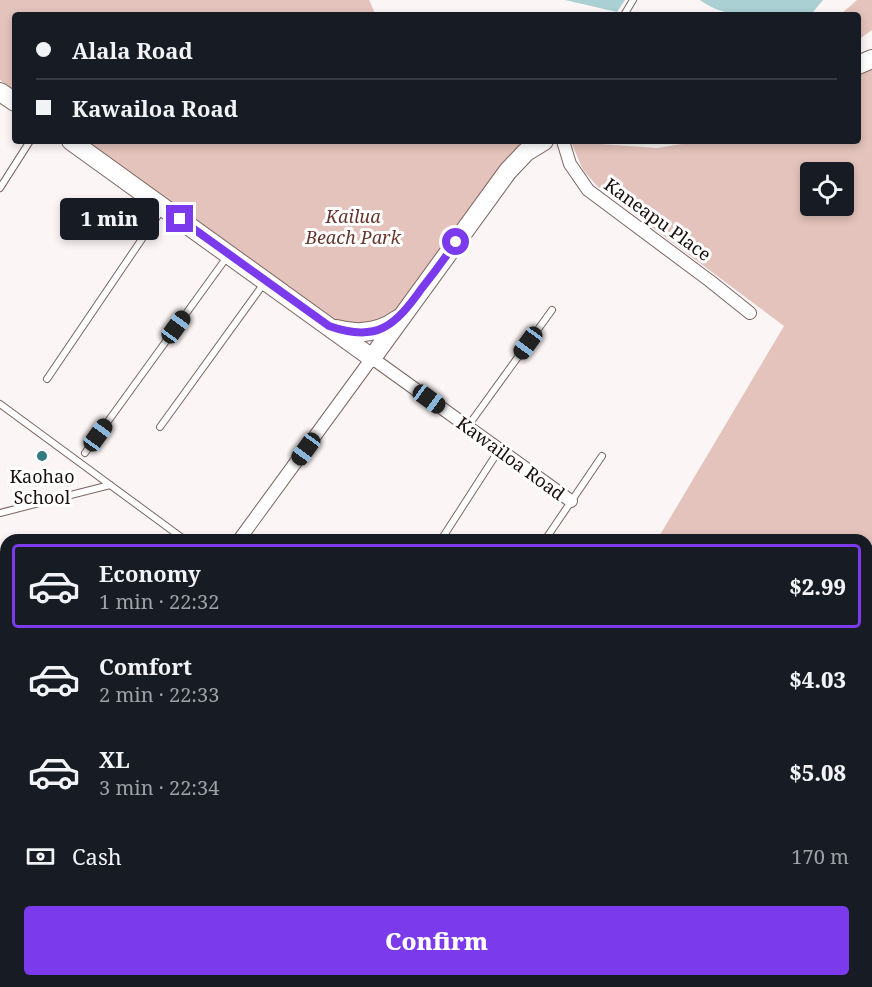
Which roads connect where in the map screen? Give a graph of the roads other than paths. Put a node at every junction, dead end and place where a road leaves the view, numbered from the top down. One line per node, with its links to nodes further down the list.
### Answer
1 (28, 144): 5 (lane)
2 (76, 144): 6 (street, Kawailoa Road)
3 (539, 144): 11 (street)
4 (564, 144): 10 (street, Kaneapu Place)
5 (0, 188)
6 (164, 207): 7 (street, Kawailoa Road); 14 (lane)
7 (228, 255): 8 (street, Kawailoa Road); 19 (lane)
8 (266, 282): 12 (street, Kawailoa Road); 16 (lane)
9 (552, 309): 17 (lane)
10 (750, 313)
11 (404, 314): 12 (street); 13 (street)
12 (329, 326): 13 (street, Kawailoa Road)
13 (372, 358): 17 (street, Kawailoa Road); 25 (street)
14 (47, 379)
15 (0, 404): 21 (lane)
16 (160, 427)
17 (468, 427): 18 (street, Kawailoa Road)
18 (499, 450): 22 (street, Kawailoa Road); 26 (lane)
19 (85, 453)
20 (602, 456): 22 (lane)
21 (110, 485): 23 (lane); 24 (lane)
22 (571, 501): 27 (lane)
23 (0, 513)
24 (177, 534)
25 (243, 534)
26 (445, 534)
27 (549, 534)

